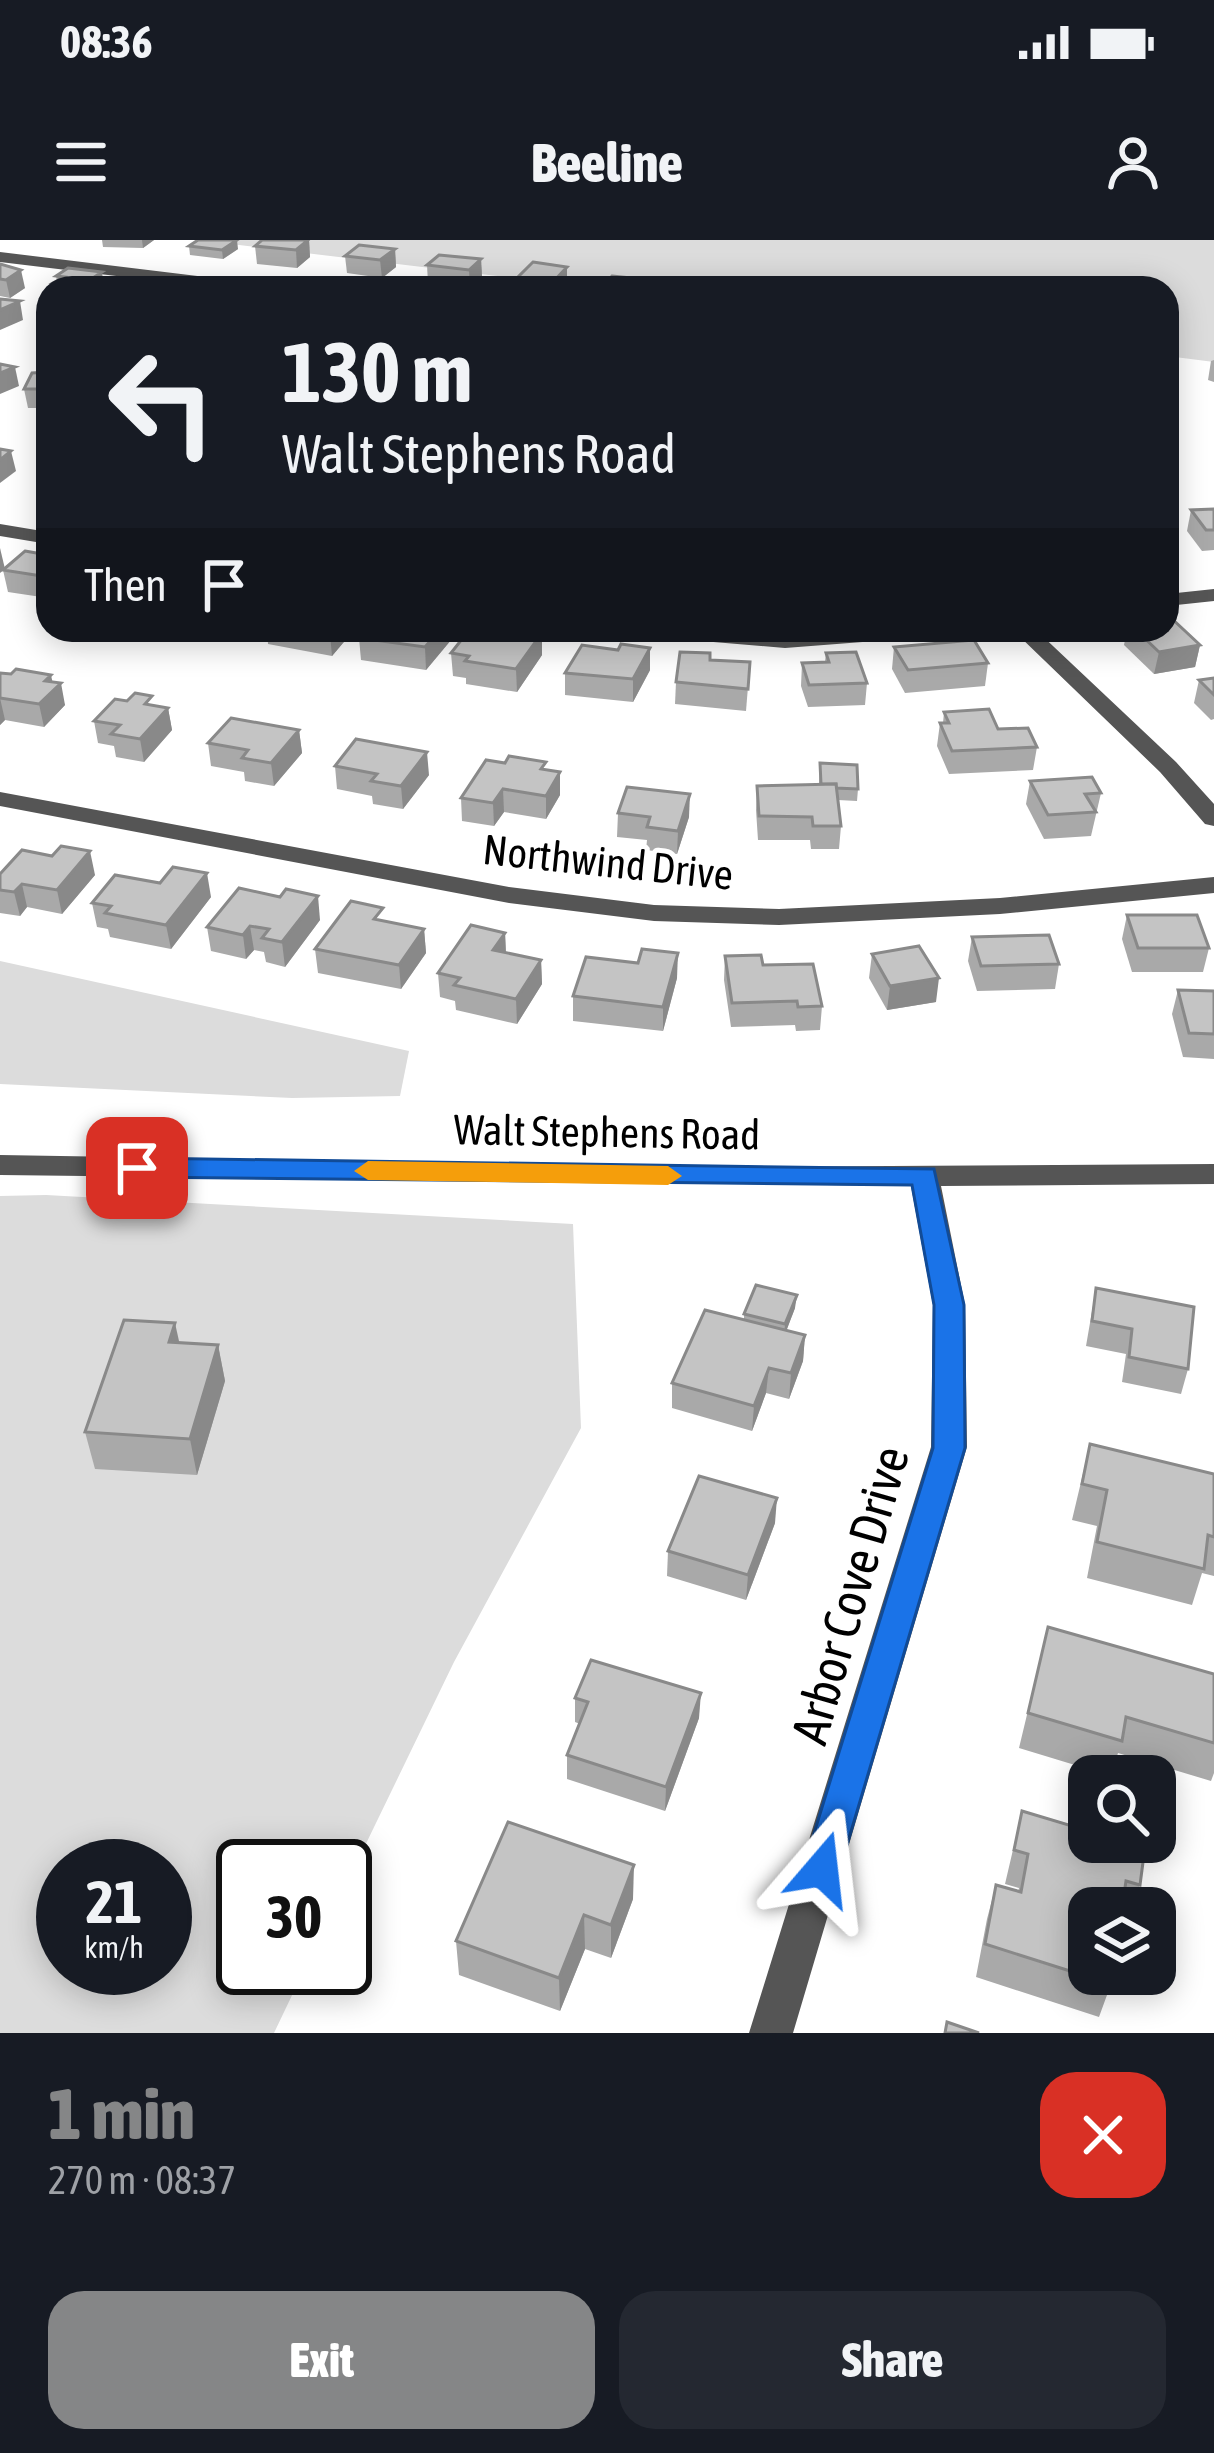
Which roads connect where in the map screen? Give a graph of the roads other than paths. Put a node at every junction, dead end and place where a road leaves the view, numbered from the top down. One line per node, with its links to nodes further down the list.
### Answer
1 (0, 256): 2 (street)
2 (125, 276)
3 (0, 530): 4 (street)
4 (36, 536)
5 (1214, 595): 6 (street)
6 (1179, 599)
7 (1037, 642): 9 (street)
8 (0, 799): 10 (street, Northwind Drive)
9 (1214, 819)
10 (1214, 885)
11 (0, 1166): 13 (street, Walt Stephens Road)
12 (1214, 1174): 13 (street, Walt Stephens Road)
13 (924, 1176): 14 (street, Arbor Cove Drive)
14 (771, 2033)

